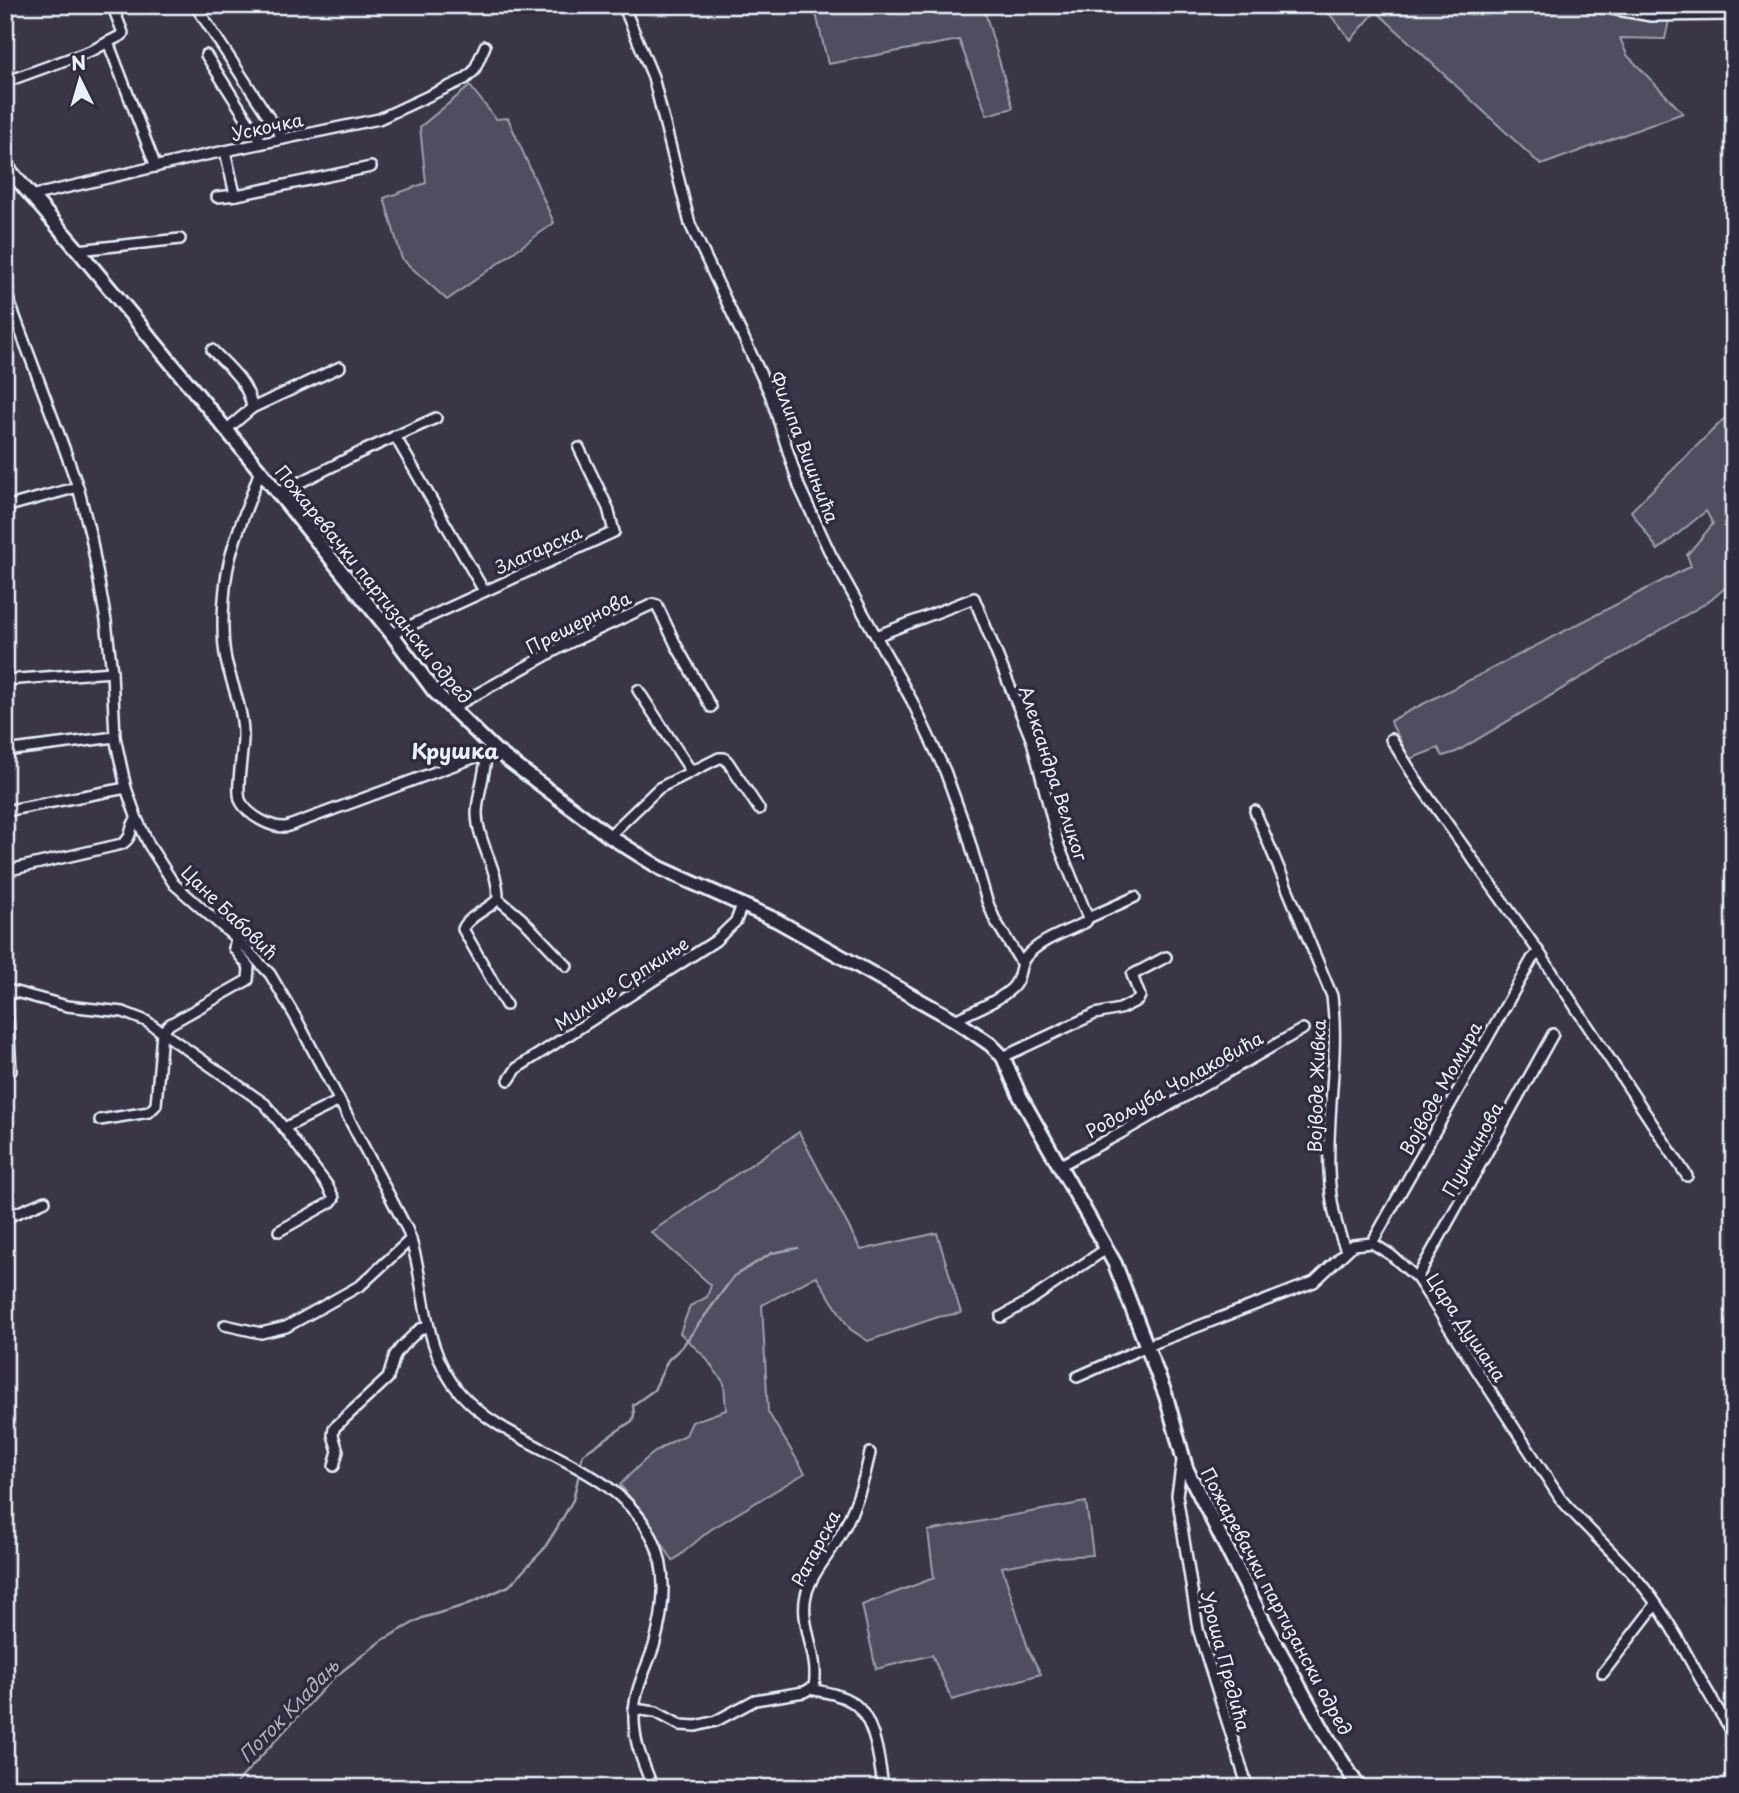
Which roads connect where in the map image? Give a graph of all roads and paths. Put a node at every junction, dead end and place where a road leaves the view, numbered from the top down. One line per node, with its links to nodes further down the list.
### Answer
1 (195, 5): 10 (street)
2 (624, 5): 35 (street, Филипа Вишњића)
3 (1589, 5): 5 (street)
4 (114, 10): 6 (street)
5 (1734, 15)
6 (108, 42): 9 (street); 14 (street)
7 (485, 46): 10 (street, Ускочка)
8 (205, 55): 11 (street)
9 (5, 82)
10 (283, 139): 11 (street, Ускочка)
11 (262, 143): 12 (street, Ускочка)
12 (225, 151): 14 (street, Ускочка); 16 (street)
13 (5, 165): 17 (street, Пожаревачки партизански одред)
14 (156, 167): 17 (street, Ускочка)
15 (371, 167): 16 (street)
16 (237, 195): 18 (street)
17 (31, 196): 20 (street, Пожаревачки партизански одред)
18 (217, 197)
19 (180, 239): 20 (street)
20 (78, 250): 26 (street, Пожаревачки партизански одред)
21 (5, 290): 30 (street, Цане Бабовић)
22 (212, 350): 24 (street)
23 (341, 367): 24 (street)
24 (252, 408): 26 (street)
25 (436, 418): 27 (street)
26 (226, 430): 29 (street, Пожаревачки партизански одред)
27 (395, 436): 31 (street); 33 (street)
28 (579, 447): 33 (street, Златарска)
29 (262, 473): 31 (street, Пожаревачки партизански одред); 44 (street)
30 (78, 487): 32 (street); 36 (street, Цане Бабовић)
31 (279, 493): 34 (street, Пожаревачки партизански одред)
32 (5, 507)
33 (484, 591): 34 (street, Златарска)
34 (392, 634): 40 (street, Пожаревачки партизански одред)
35 (876, 636): 56 (street, Александра Великог); 60 (street, Филипа Вишњића)
36 (111, 672): 37 (street); 41 (street, Цане Бабовић)
37 (5, 680)
38 (638, 690): 45 (street)
39 (711, 707): 40 (street, Прешернова)
40 (450, 709): 44 (street, Пожаревачки партизански одред)
41 (115, 737): 43 (street); 46 (street, Цане Бабовић)
42 (1391, 739): 58 (street)
43 (5, 751)
44 (490, 752): 51 (street, Пожаревачки партизански одред); 54 (street)
45 (691, 771): 47 (street); 51 (street)
46 (126, 788): 48 (street); 50 (street, Цане Бабовић)
47 (759, 809)
48 (5, 811)
49 (1255, 811): 82 (street, Војводе Живка)
50 (137, 819): 52 (street); 57 (street, Цане Бабовић)
51 (609, 836): 55 (street, Пожаревачки партизански одред)
52 (5, 872)
53 (1135, 897): 56 (street)
54 (498, 899): 61 (street); 62 (street)
55 (742, 905): 64 (street, Пожаревачки партизански одред); 70 (street, Милице Српкиње)
56 (1088, 918): 60 (street)
57 (236, 939): 66 (street); 71 (street, Цане Бабовић)
58 (1539, 952): 75 (street); 80 (street, Војводе Момира)
59 (1166, 957): 68 (street)
60 (1021, 964): 64 (street)
61 (567, 966)
62 (506, 1006)
63 (7, 1015): 66 (street); 69 (street)
64 (955, 1020): 68 (street, Пожаревачки партизански одред)
65 (1303, 1029): 74 (street, Родољуба Чолаковића)
66 (162, 1032): 72 (street); 73 (street)
67 (1553, 1034): 83 (street, Пушкинова)
68 (1003, 1057): 74 (street, Пожаревачки партизански одред)
69 (11, 1071)
70 (509, 1080)
71 (339, 1101): 73 (street); 79 (street, Цане Бабовић)
72 (100, 1120)
73 (284, 1128): 78 (street)
74 (1059, 1166): 81 (street, Пожаревачки партизански одред)
75 (1687, 1177)
76 (45, 1201): 77 (street)
77 (5, 1218)
78 (279, 1231)
79 (411, 1239): 85 (street); 86 (street, Цане Бабовић)
80 (1372, 1243): 82 (street); 83 (street, Цара Душана)
81 (1106, 1249): 84 (street); 87 (street, Пожаревачки партизански одред)
82 (1346, 1250): 87 (street)
83 (1417, 1278): 92 (street, Цара Душана)
84 (1001, 1317)
85 (225, 1325)
86 (428, 1327): 91 (street); 95 (street, Цане Бабовић)
87 (1147, 1346): 88 (street); 90 (street, Пожаревачки партизански одред)
88 (1077, 1377)
89 (870, 1453): 94 (street, Ратарска)
90 (1183, 1456): 99 (street, Уроша Предића); 100 (street, Пожаревачки партизански одред)
91 (334, 1466)
92 (1656, 1604): 93 (street); 96 (street, Цара Душана)
93 (1603, 1673)
94 (810, 1689): 95 (street); 98 (street)
95 (634, 1709): 97 (street)
96 (1734, 1734)
97 (653, 1788)
98 (883, 1788)
99 (1248, 1788)
100 (1359, 1788)

